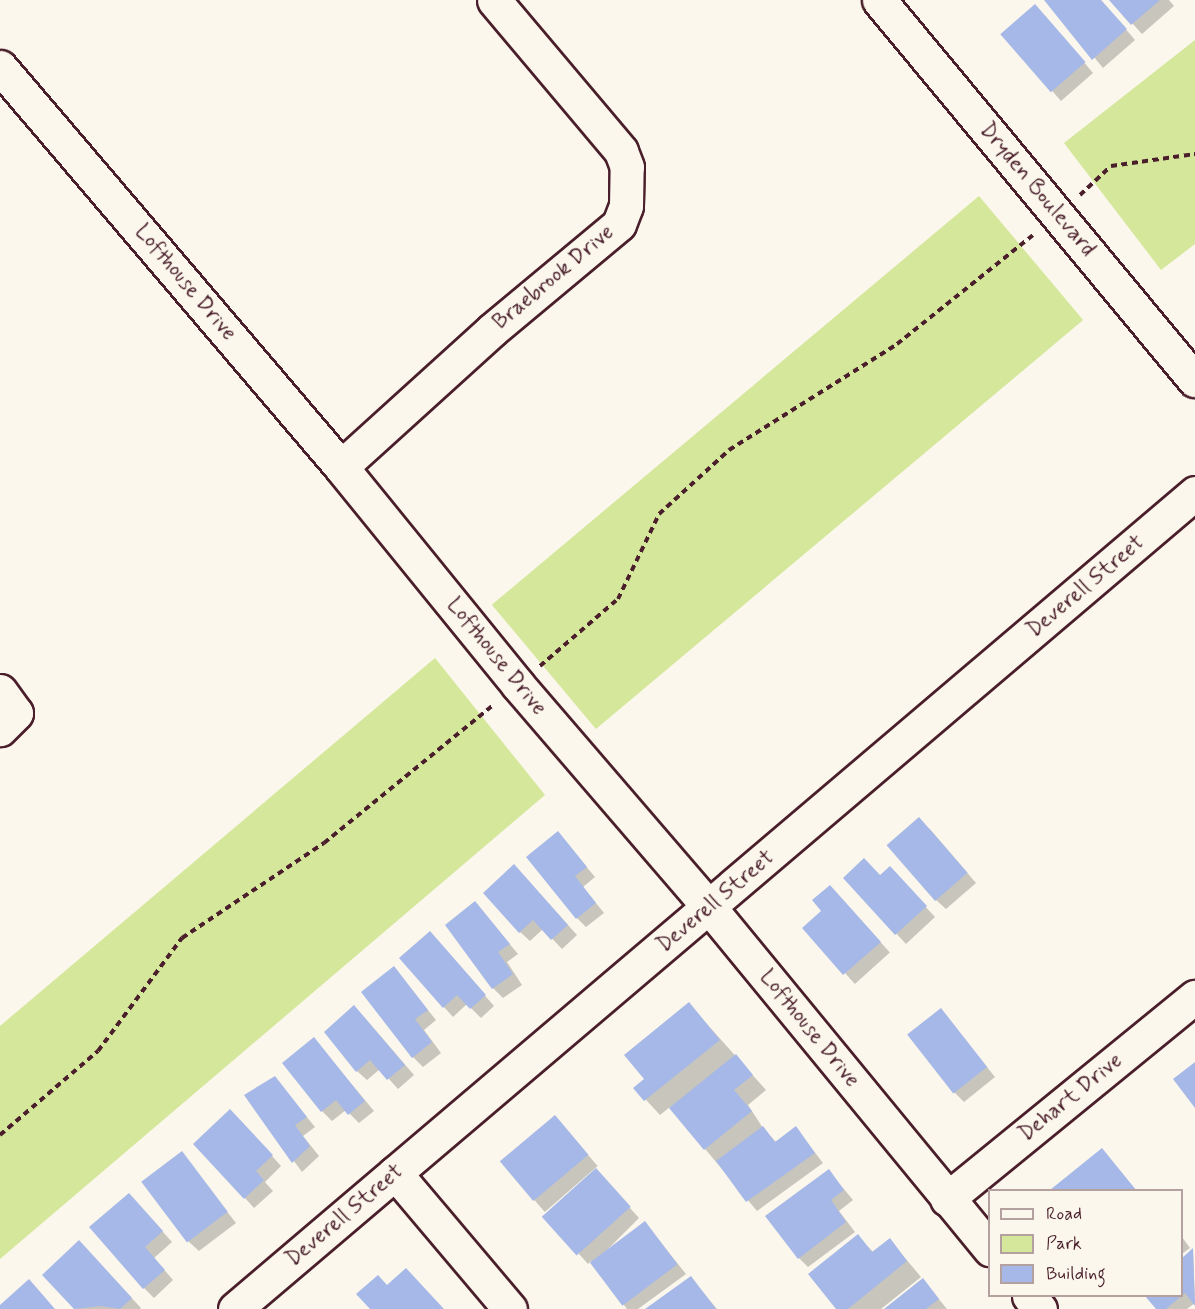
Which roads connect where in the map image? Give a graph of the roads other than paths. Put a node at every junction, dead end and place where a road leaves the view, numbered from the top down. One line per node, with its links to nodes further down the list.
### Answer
1 (495, 0): 5 (street, Braebrook Drive)
2 (879, 0): 4 (street, Dryden Boulevard)
3 (0, 67): 5 (street, Lofthouse Drive)
4 (1195, 380)
5 (341, 467): 9 (street, Lofthouse Drive)
6 (1195, 493): 9 (street, Deverell Street)
7 (0, 692): 8 (street)
8 (0, 729)
9 (709, 907): 11 (street, Deverell Street); 12 (street, Lofthouse Drive)
10 (1195, 998): 12 (street, Dehart Drive)
11 (395, 1173): 15 (street, Deverell Street); 16 (street)
12 (947, 1199): 13 (street, Lofthouse Drive)
13 (988, 1247)
14 (1030, 1297): 17 (street)
15 (235, 1309)
16 (510, 1309)
17 (1040, 1309)

